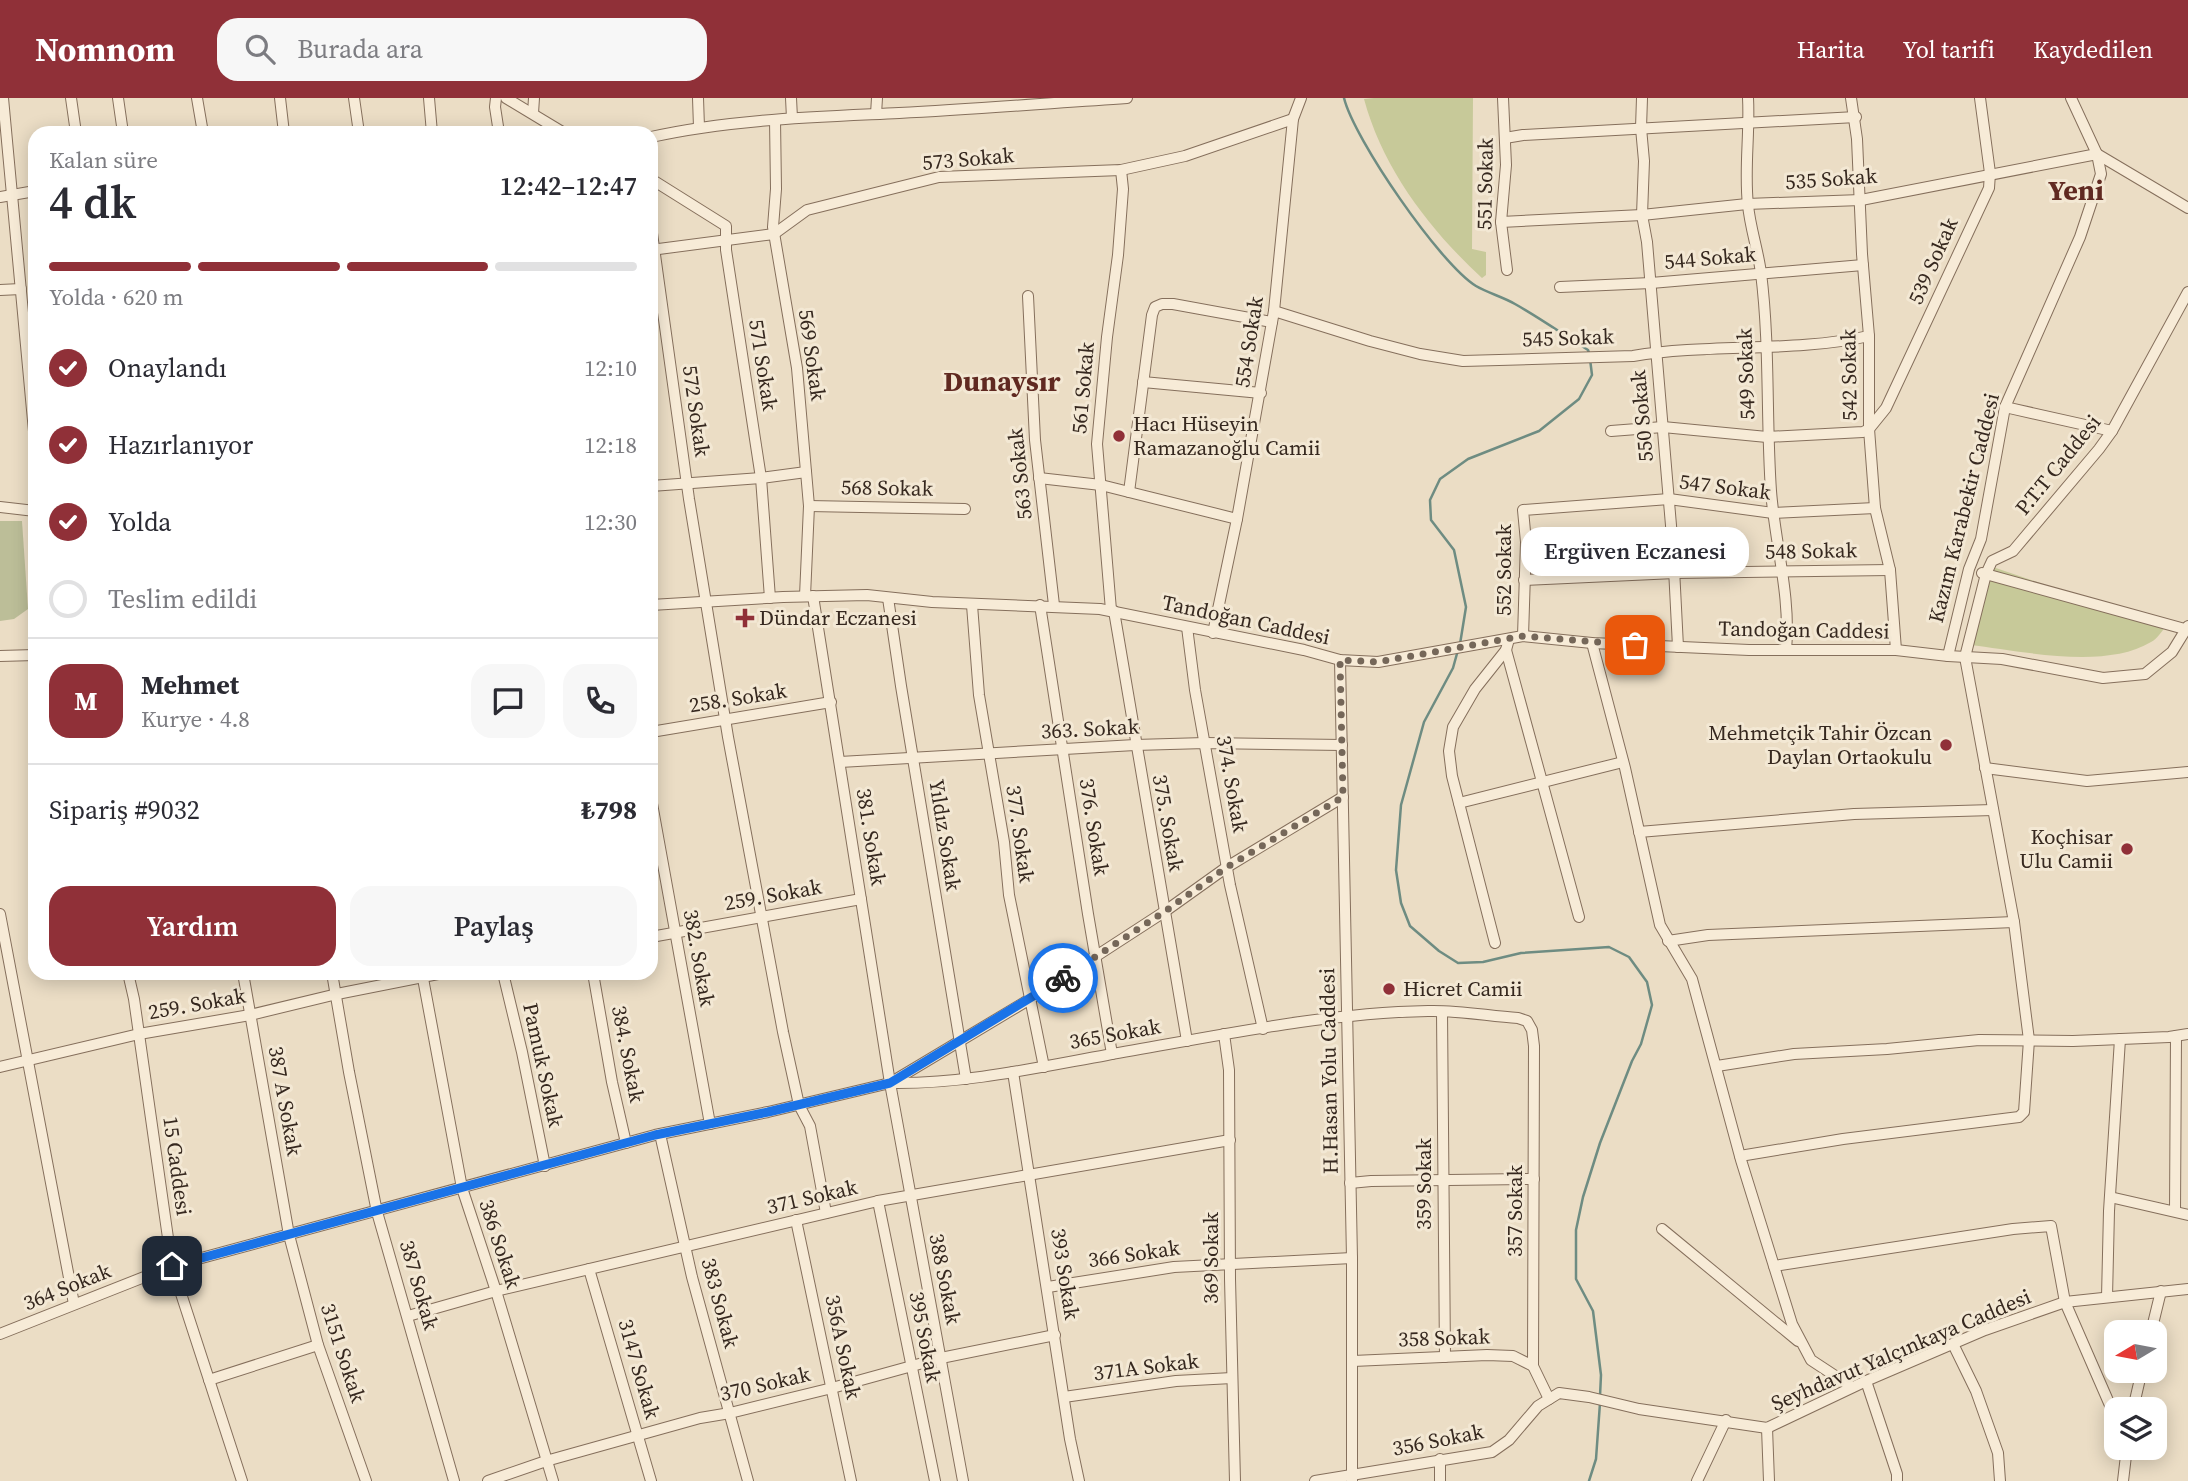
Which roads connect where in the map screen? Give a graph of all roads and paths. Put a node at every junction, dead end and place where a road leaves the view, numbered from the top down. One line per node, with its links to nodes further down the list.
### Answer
1 (3, 98): 47 (street)
2 (71, 98): 30 (street)
3 (118, 98): 31 (street)
4 (197, 98): 32 (street)
5 (279, 98): 33 (street)
6 (354, 98): 34 (street)
7 (429, 98): 35 (street)
8 (496, 98): 36 (street)
9 (506, 98): 23 (street)
10 (534, 98): 23 (street)
11 (698, 98): 38 (street)
12 (791, 98): 26 (street)
13 (877, 98): 24 (street)
14 (1127, 98): 22 (street)
15 (1301, 98): 27 (street, 554 Sokak)
16 (1503, 98): 41 (street, 551 Sokak)
17 (1642, 98): 39 (street, 550 Sokak)
18 (1748, 98): 29 (street, 549 Sokak)
19 (1851, 98): 25 (street, 542 Sokak)
20 (1980, 98): 44 (street, 539 Sokak)
21 (2071, 98): 42 (street, Kazım Karabekir Caddesi)
22 (1094, 99): 24 (street)
23 (533, 113): 37 (street)
24 (876, 114): 26 (street)
25 (1856, 117): 29 (street); 49 (street, 542 Sokak)
26 (792, 118): 28 (street)
27 (1293, 119): 43 (street, 573 Sokak); 68 (street, 554 Sokak)
28 (775, 120): 38 (street); 54 (street, 569 Sokak)
29 (1749, 123): 39 (street); 50 (street, 549 Sokak)
30 (75, 126)
31 (122, 126)
32 (202, 126)
33 (283, 126)
34 (358, 126)
35 (431, 126)
36 (498, 126)
37 (553, 126)
38 (699, 127): 40 (street)
39 (1641, 128): 41 (street); 52 (street, 550 Sokak)
40 (658, 136)
41 (1505, 138): 53 (street, 551 Sokak)
42 (2097, 154): 44 (street, 535 Sokak); 51 (street); 75 (street, Kazım Karabekir Caddesi)
43 (1121, 170): 54 (street, 573 Sokak); 86 (street, 561 Sokak)
44 (1990, 173): 49 (street, 535 Sokak); 77 (street, 539 Sokak)
45 (658, 183): 55 (street, 571 Sokak)
46 (28, 192): 47 (street)
47 (12, 195): 48 (street); 65 (street)
48 (0, 197)
49 (1861, 200): 50 (street, 535 Sokak); 57 (street, 542 Sokak)
50 (1748, 204): 52 (street, 535 Sokak); 59 (street, 549 Sokak)
51 (2188, 208)
52 (1642, 215): 53 (street, 535 Sokak); 60 (street, 550 Sokak)
53 (1501, 222): 58 (street, 551 Sokak)
54 (774, 234): 55 (street, 573 Sokak); 81 (street, 569 Sokak)
55 (726, 240): 56 (street, 573 Sokak); 82 (street, 571 Sokak)
56 (658, 249)
57 (1863, 265): 59 (street, 544 Sokak); 69 (street, 542 Sokak)
58 (1507, 270)
59 (1761, 273): 60 (street, 544 Sokak); 70 (street, 549 Sokak)
60 (1651, 283): 61 (street, 544 Sokak); 71 (street, 550 Sokak)
61 (1560, 287)
62 (0, 290): 65 (street)
63 (658, 290): 84 (street, 572 Sokak)
64 (2188, 292): 79 (street, P.T.T Caddesi)
65 (21, 293): 66 (street); 72 (street)
66 (28, 294)
67 (1028, 296): 83 (street, 563 Sokak)
68 (1273, 317): 71 (street, 545 Sokak); 73 (street, 545 Sokak); 74 (street, 554 Sokak)
69 (1870, 336): 70 (street, 545 Sokak); 77 (street, 542 Sokak)
70 (1766, 347): 71 (street, 545 Sokak); 80 (street, 549 Sokak)
71 (1657, 352): 76 (street, 550 Sokak)
72 (28, 368)
73 (1143, 382): 74 (street); 87 (street)
74 (1261, 393): 96 (street, 554 Sokak)
75 (2005, 407): 79 (street); 97 (street, Kazım Karabekir Caddesi)
76 (1663, 427): 78 (street); 80 (street); 88 (street, 550 Sokak)
77 (1869, 429): 80 (street); 92 (street, 542 Sokak)
78 (1611, 431)
79 (2112, 431): 101 (street, P.T.T Caddesi)
80 (1767, 437): 95 (street, 549 Sokak)
81 (806, 472): 82 (street); 89 (street, 569 Sokak)
82 (761, 478): 84 (street); 105 (street, 571 Sokak)
83 (1039, 478): 86 (street); 110 (street, 563 Sokak)
84 (687, 483): 85 (street); 106 (street, 572 Sokak)
85 (658, 485)
86 (1101, 485): 87 (street); 111 (street, 561 Sokak)
87 (1129, 492): 96 (street)
88 (1669, 499): 91 (street, 547 Sokak); 95 (street, 547 Sokak); 100 (street, 550 Sokak)
89 (809, 506): 93 (street, 568 Sokak); 103 (street, 569 Sokak)
90 (0, 507): 94 (street)
91 (1529, 508): 102 (street, 552 Sokak)
92 (1875, 508): 95 (street, 547 Sokak); 98 (street, 542 Sokak)
93 (965, 509)
94 (28, 510)
95 (1773, 513): 99 (street, 549 Sokak)
96 (1237, 519): 114 (street, 554 Sokak)
97 (1969, 569): 101 (street); 123 (street, Kazım Karabekir Caddesi)
98 (1889, 570): 99 (street, 548 Sokak); 120 (street, 542 Sokak)
99 (1783, 571): 100 (street, 548 Sokak); 119 (street, 549 Sokak)
100 (1675, 573): 102 (street, 548 Sokak); 118 (street, 550 Sokak)
101 (1986, 574): 113 (street); 124 (street)
102 (1524, 580): 115 (street, 552 Sokak)
103 (809, 596): 104 (street, Tandoğan Caddesi); 105 (street, Tandoğan Caddesi); 126 (street, 381. Sokak)
104 (888, 597): 108 (street, Tandoğan Caddesi); 134 (street, Yıldız Sokak)
105 (771, 598): 106 (street, Tandoğan Caddesi)
106 (705, 601): 107 (street, Tandoğan Caddesi); 127 (street, 572 Sokak)
107 (658, 604)
108 (972, 605): 109 (street, Tandoğan Caddesi); 133 (street, 377. Sokak)
109 (1041, 605): 110 (street, Tandoğan Caddesi); 132 (street, 376. Sokak)
110 (1054, 606): 111 (street, Tandoğan Caddesi)
111 (1112, 611): 112 (street, Tandoğan Caddesi); 131 (street, 375. Sokak)
112 (1188, 627): 114 (street, Tandoğan Caddesi); 129 (street, 374. Sokak)
113 (2187, 628): 124 (street, Tandoğan Caddesi)
114 (1213, 632): 125 (street, Tandoğan Caddesi)
115 (1523, 636): 116 (street, Tandoğan Caddesi); 117 (street, Tandoğan Caddesi)
116 (1592, 643): 118 (street, Tandoğan Caddesi); 136 (street)
117 (1507, 644): 125 (street, Tandoğan Caddesi); 139 (street); 141 (street)
118 (1678, 647): 119 (street, Tandoğan Caddesi)
119 (1786, 650): 120 (street, Tandoğan Caddesi)
120 (1896, 650): 123 (street, Tandoğan Caddesi)
121 (28, 655): 122 (street)
122 (0, 656)
123 (1948, 656): 124 (street, Tandoğan Caddesi)
124 (1965, 657): 137 (street)
125 (1340, 660): 130 (street, H.Hasan Yolu Caddesi)
126 (831, 702): 127 (street, 258. Sokak); 135 (street, 381. Sokak)
127 (725, 719): 128 (street, 258. Sokak); 149 (street, 572 Sokak)
128 (658, 732)
129 (1205, 743): 130 (street, 363. Sokak); 131 (street, 363. Sokak); 145 (street, 374. Sokak)
130 (1342, 745): 140 (street, H.Hasan Yolu Caddesi)
131 (1135, 746): 132 (street, 363. Sokak); 147 (street, 375. Sokak)
132 (1062, 751): 133 (street, 363. Sokak); 156 (street, 376. Sokak)
133 (989, 753): 134 (street, 363. Sokak); 165 (street, 377. Sokak)
134 (913, 756): 135 (street, 363. Sokak); 175 (street, Yıldız Sokak)
135 (840, 762): 146 (street, 381. Sokak)
136 (1623, 762): 139 (street); 143 (street)
137 (1985, 768): 138 (street); 142 (street)
138 (2188, 772)
139 (1542, 782): 141 (street); 150 (street)
140 (1343, 797): 145 (street, 364 Sokak); 168 (street, H.Hasan Yolu Caddesi)
141 (1459, 803): 155 (street)
142 (1993, 810): 143 (street); 151 (street)
143 (1639, 832): 154 (street)
144 (658, 837): 152 (street, 382. Sokak)
145 (1227, 867): 147 (street, 364 Sokak); 170 (street, 374. Sokak)
146 (861, 899): 149 (street, 259. Sokak); 186 (street, 381. Sokak)
147 (1164, 912): 156 (street, 364 Sokak); 178 (street, 375. Sokak)
148 (0, 915): 180 (street)
149 (762, 917): 152 (street, 259. Sokak); 187 (street, 572 Sokak)
150 (1579, 917)
151 (2014, 922): 154 (street); 177 (street)
152 (675, 933): 153 (street, 259. Sokak); 188 (street, 382. Sokak)
153 (658, 936)
154 (1668, 941): 182 (street)
155 (1495, 943)
156 (1095, 957): 165 (street, 364 Sokak); 179 (street, 376. Sokak)
157 (129, 980): 171 (street, 15 Caddesi)
158 (244, 980): 167 (street, 387 A Sokak)
159 (334, 980): 164 (street, 387 Sokak)
160 (400, 980): 164 (street, 259. Sokak)
161 (423, 980): 198 (street, 386 Sokak)
162 (505, 980): 193 (street, Pamuk Sokak)
163 (594, 980): 191 (street, 384. Sokak)
164 (337, 994): 167 (street, 259. Sokak); 203 (street, 387 Sokak)
165 (1030, 999): 175 (street, 364 Sokak); 181 (street, 377. Sokak)
166 (1442, 1012): 168 (street, 365 Sokak); 169 (street, 365 Sokak); 196 (street, 359 Sokak)
167 (250, 1015): 171 (street, 259. Sokak); 208 (street, 387 A Sokak)
168 (1348, 1017): 170 (street, 365 Sokak); 197 (street, H.Hasan Yolu Caddesi)
169 (1527, 1021): 195 (street, 357 Sokak)
170 (1264, 1029): 172 (street, 365 Sokak)
171 (139, 1034): 180 (street, 259. Sokak); 212 (street, 15 Caddesi)
172 (1224, 1034): 178 (street, 365 Sokak); 190 (street, 369 Sokak)
173 (2188, 1034): 174 (street)
174 (2176, 1036): 176 (street); 202 (street)
175 (960, 1039): 185 (street, Yıldız Sokak); 186 (street, 364 Sokak)
176 (2120, 1039): 177 (street); 200 (street)
177 (2029, 1040): 182 (street); 192 (street)
178 (1187, 1041): 179 (street, 365 Sokak)
179 (1112, 1054): 181 (street, 365 Sokak)
180 (26, 1060): 183 (street, 259. Sokak); 221 (street)
181 (1044, 1066): 184 (street, 365 Sokak)
182 (1717, 1066): 192 (street)
183 (0, 1067)
184 (1013, 1072): 185 (street, 365 Sokak); 194 (street, 393 Sokak)
185 (967, 1079): 186 (street, 365 Sokak)
186 (890, 1083): 187 (street, 364 Sokak); 199 (street, 388 Sokak)
187 (799, 1105): 188 (street, 364 Sokak); 204 (street, 572 Sokak)
188 (710, 1124): 189 (street, 364 Sokak)
189 (660, 1133): 191 (street, 364 Sokak); 209 (street, 383 Sokak)
190 (1230, 1140): 194 (street, 371 Sokak); 211 (street, 369 Sokak)
191 (626, 1143): 193 (street, 364 Sokak)
192 (1740, 1156): 213 (street)
193 (545, 1166): 198 (street, 364 Sokak)
194 (1030, 1175): 199 (street, 371 Sokak); 215 (street, 393 Sokak)
195 (1534, 1179): 196 (street); 233 (street, 357 Sokak)
196 (1443, 1180): 197 (street); 229 (street, 359 Sokak)
197 (1350, 1183): 210 (street, H.Hasan Yolu Caddesi)
198 (462, 1188): 203 (street, 364 Sokak); 217 (street, 386 Sokak)
199 (910, 1194): 201 (street, 371 Sokak); 230 (street, 388 Sokak)
200 (2110, 1198): 202 (street); 219 (street)
201 (878, 1201): 204 (street, 371 Sokak); 232 (street, 395 Sokak)
202 (2175, 1211): 205 (street)
203 (377, 1212): 208 (street, 364 Sokak); 222 (street, 387 Sokak)
204 (826, 1213): 206 (street, 371 Sokak)
205 (2188, 1215)
206 (796, 1220): 209 (street, 371 Sokak); 238 (street, 356A Sokak)
207 (1662, 1229): 228 (street)
208 (289, 1235): 212 (street, 364 Sokak); 227 (street, 3151 Sokak)
209 (686, 1247): 214 (street, 371 Sokak); 242 (street, 383 Sokak)
210 (1352, 1258): 211 (street, 366 Sokak); 231 (street, H.Hasan Yolu Caddesi)
211 (1230, 1263): 215 (street, 366 Sokak); 234 (street, 369 Sokak)
212 (172, 1266): 221 (street, 364 Sokak); 235 (street, 15 Caddesi)
213 (1774, 1266): 220 (street); 228 (street)
214 (589, 1269): 217 (street, 371 Sokak); 245 (street, 3147 Sokak)
215 (1048, 1287): 225 (street, 393 Sokak)
216 (2188, 1289): 218 (street, Şeyhdavut Yalçınkaya Caddesi)
217 (496, 1291): 222 (street, 371 Sokak); 248 (street, 386 Sokak)
218 (2161, 1292): 219 (street, Şeyhdavut Yalçınkaya Caddesi); 223 (street)
219 (2107, 1297): 220 (street, Şeyhdavut Yalçınkaya Caddesi)
220 (2065, 1302): 226 (street, Şeyhdavut Yalçınkaya Caddesi); 240 (street)
221 (74, 1304): 224 (street, 364 Sokak)
222 (408, 1316): 252 (street, 387 Sokak)
223 (2154, 1320)
224 (0, 1334)
225 (1055, 1335): 230 (street, 370 Sokak); 239 (street, 393 Sokak)
226 (1953, 1344): 236 (street, Şeyhdavut Yalçınkaya Caddesi); 267 (street)
227 (318, 1345): 235 (street); 251 (street, 3151 Sokak)
228 (1803, 1345): 237 (street)
229 (1444, 1357): 231 (street, 358 Sokak); 233 (street, 358 Sokak)
230 (941, 1358): 232 (street, 370 Sokak); 259 (street, 388 Sokak)
231 (1353, 1361): 249 (street, H.Hasan Yolu Caddesi)
232 (911, 1366): 238 (street, 370 Sokak); 258 (street, 395 Sokak)
233 (1533, 1366): 241 (street, 357 Sokak)
234 (1232, 1378): 239 (street, 371A Sokak); 261 (street, 369 Sokak)
235 (209, 1380): 250 (street, 15 Caddesi)
236 (1866, 1381): 237 (street, Şeyhdavut Yalçınkaya Caddesi); 266 (street)
237 (1852, 1387): 244 (street, Şeyhdavut Yalçınkaya Caddesi)
238 (832, 1388): 242 (street, 370 Sokak); 257 (street, 356A Sokak)
239 (1064, 1397): 260 (street, 393 Sokak)
240 (2106, 1397)
241 (1549, 1399): 243 (street, Şeyhdavut Yalçınkaya Caddesi); 246 (street, 356 Sokak)
242 (730, 1413): 245 (street, 370 Sokak); 256 (street, 383 Sokak)
243 (1726, 1420): 244 (street, Şeyhdavut Yalçınkaya Caddesi); 264 (street)
244 (1768, 1428): 265 (street)
245 (638, 1435): 248 (street, 370 Sokak); 255 (street, 3147 Sokak)
246 (1440, 1459): 249 (street, 356 Sokak); 263 (street)
247 (2125, 1460): 268 (street)
248 (546, 1461): 253 (street, 370 Sokak); 254 (street, 386 Sokak)
249 (1352, 1478): 262 (street, 356 Sokak)
250 (242, 1481)
251 (366, 1481)
252 (454, 1481)
253 (488, 1481)
254 (552, 1481)
255 (651, 1481)
256 (748, 1481)
257 (851, 1481)
258 (934, 1481)
259 (963, 1481)
260 (1079, 1481)
261 (1235, 1481)
262 (1315, 1481)
263 (1440, 1481)
264 (1696, 1481)
265 (1769, 1481)
266 (1897, 1481)
267 (2000, 1481)
268 (2123, 1481)

